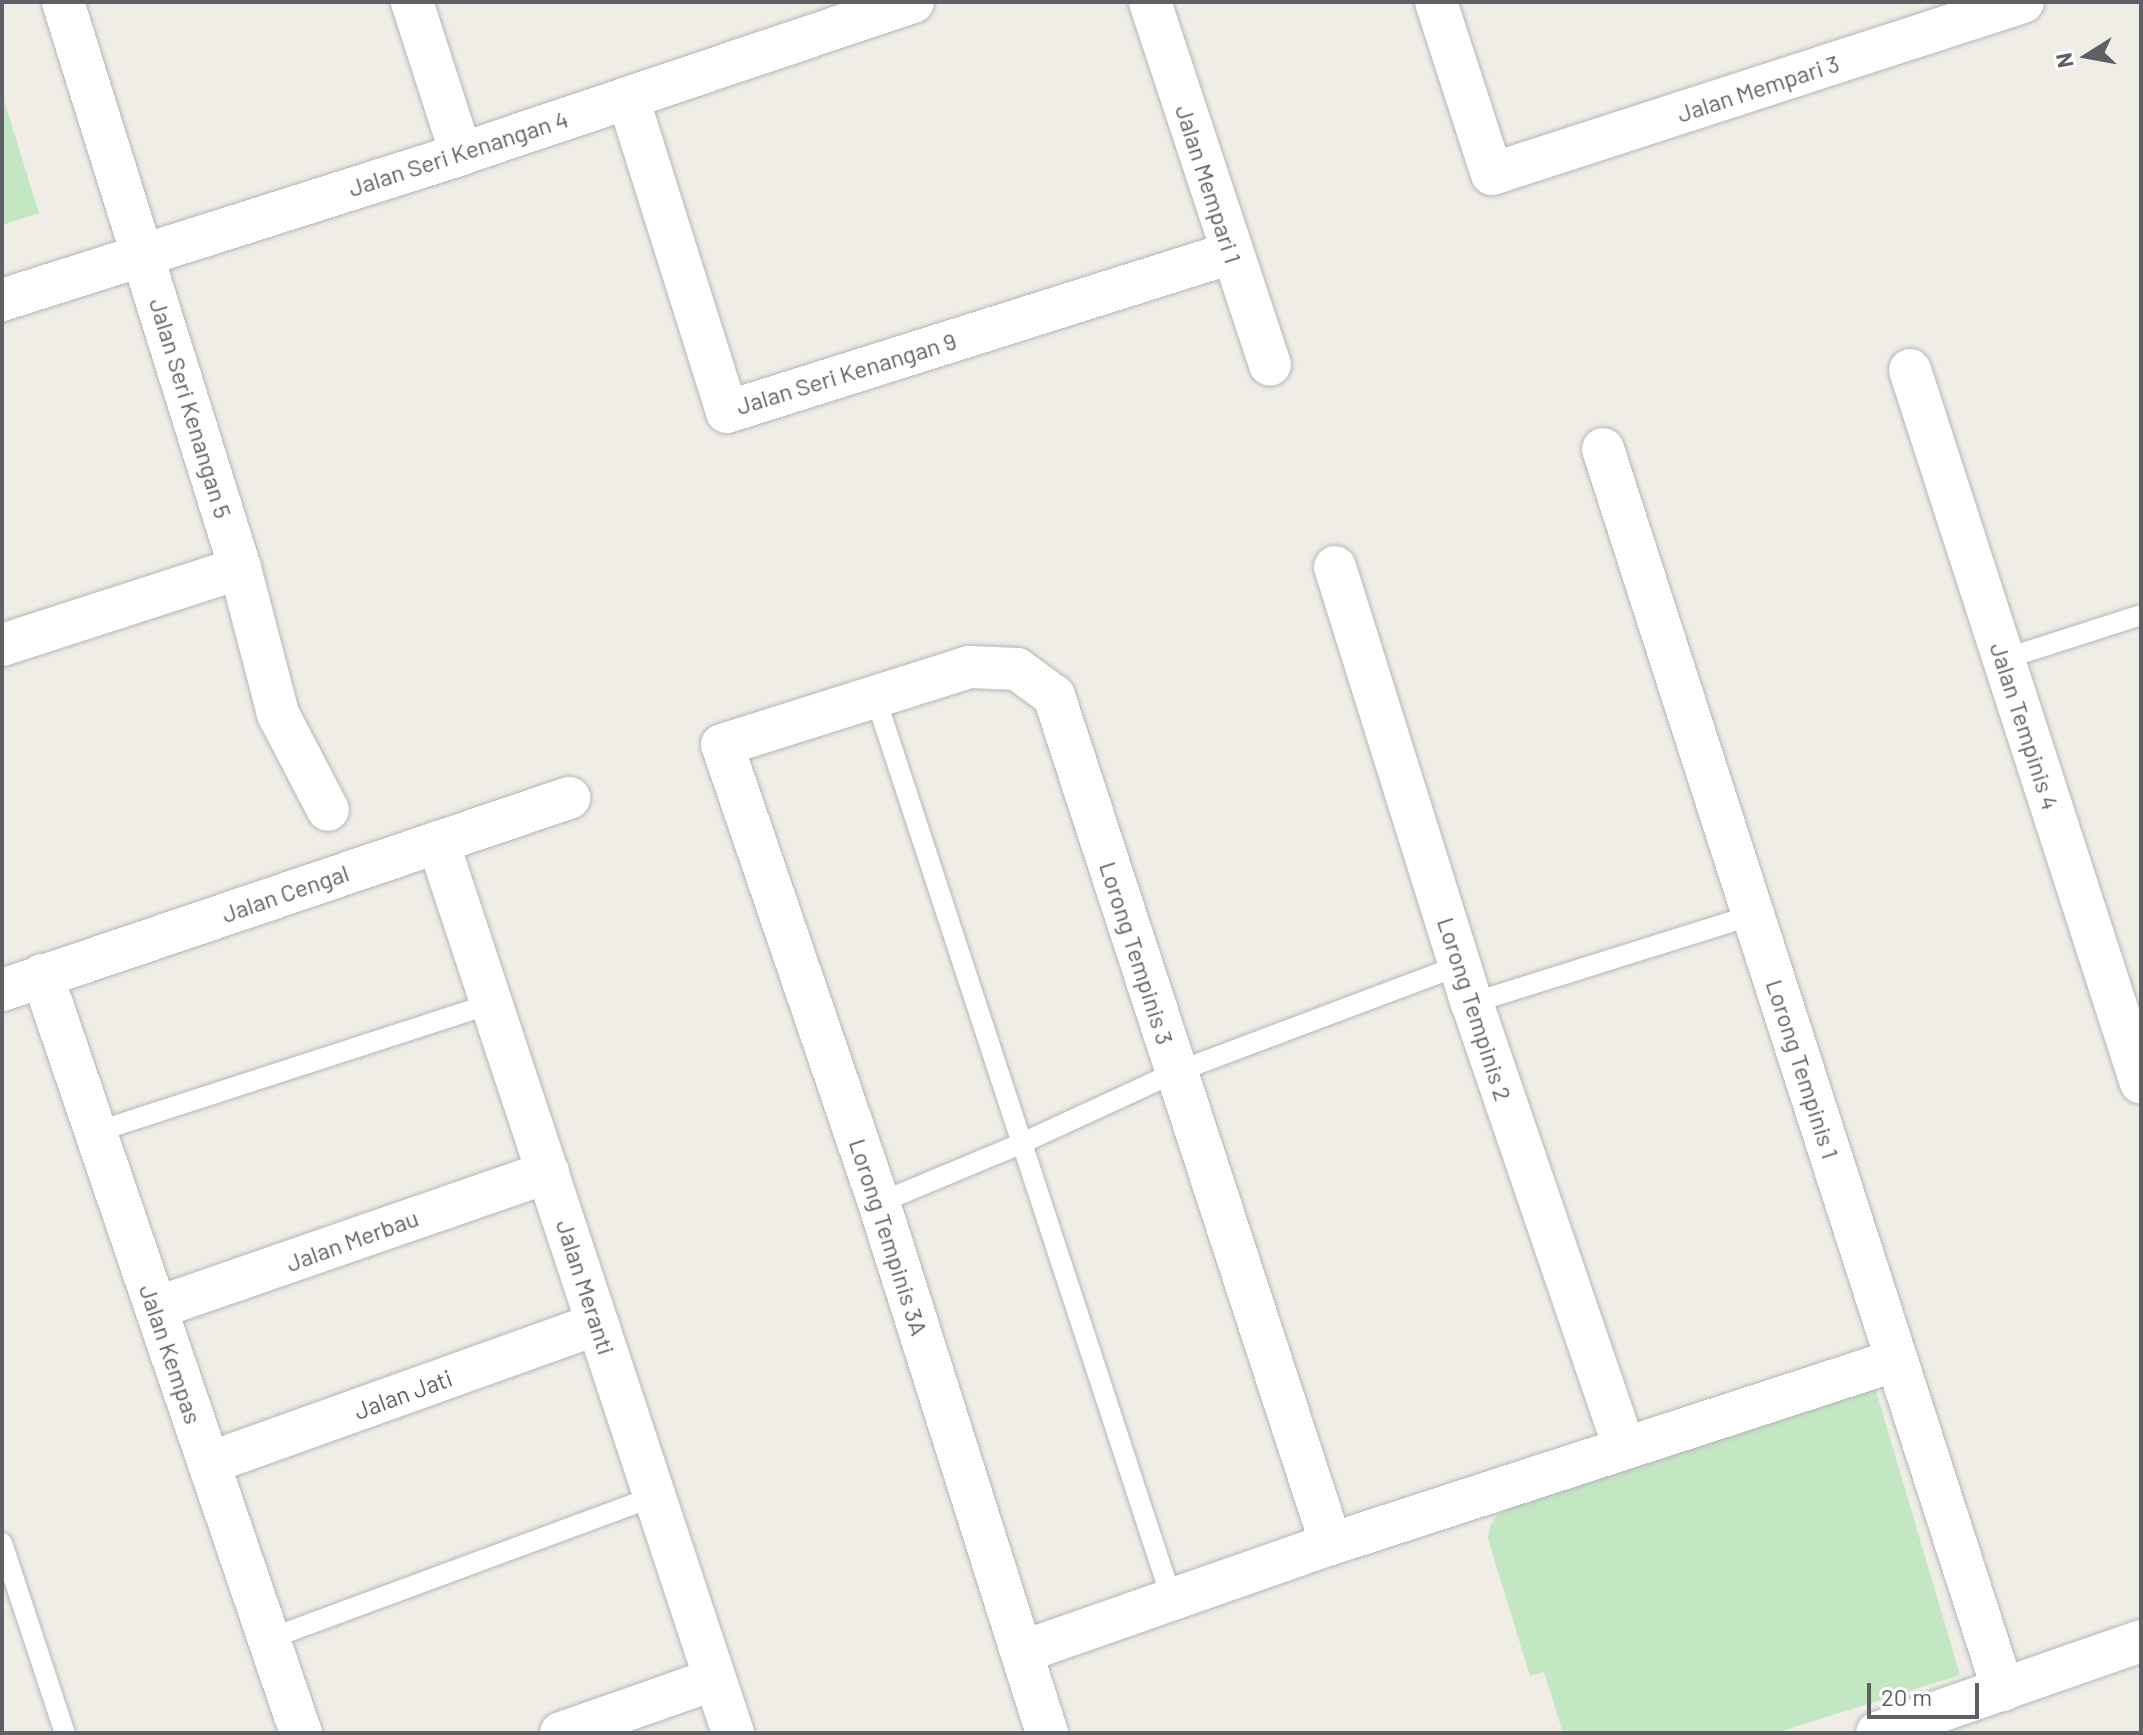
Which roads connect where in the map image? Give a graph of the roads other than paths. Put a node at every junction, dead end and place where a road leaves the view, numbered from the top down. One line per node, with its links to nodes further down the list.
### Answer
1 (63, 2): 9 (street, Jalan Seri Kenangan 5)
2 (412, 2): 8 (street)
3 (913, 2): 7 (street, Jalan Seri Kenangan 4)
4 (1150, 2): 10 (street, Jalan Mempari 1)
5 (1436, 2): 6 (street, Jalan Mempari 3)
6 (2023, 2)
7 (628, 98): 8 (street, Jalan Seri Kenangan 4); 10 (street, Jalan Seri Kenangan 9)
8 (461, 154): 9 (street, Jalan Seri Kenangan 4)
9 (143, 253): 11 (street, Jalan Seri Kenangan 4); 16 (street, Jalan Seri Kenangan 5)
10 (1231, 253): 12 (street, Jalan Mempari 1)
11 (2, 300)
12 (1270, 365)
13 (1910, 370): 19 (street, Jalan Tempinis 4)
14 (1603, 449): 25 (street, Lorong Tempinis 1)
15 (1335, 567): 27 (street, Lorong Tempinis 2)
16 (240, 568): 18 (street); 23 (street, Jalan Seri Kenangan 5)
17 (2141, 615): 19 (lane)
18 (2, 645)
19 (2004, 659): 31 (street, Jalan Tempinis 4)
20 (875, 696): 21 (street, Lorong Tempinis 3); 30 (street, Lorong Tempinis 3); 33 (lane)
21 (722, 745): 35 (street, Lorong Tempinis 3A)
22 (569, 798): 24 (street, Jalan Cengal)
23 (328, 810)
24 (438, 842): 26 (street, Jalan Cengal); 29 (street, Jalan Meranti)
25 (1753, 915): 27 (lane); 38 (street, Lorong Tempinis 1)
26 (42, 975): 28 (street, Jalan Cengal); 32 (street, Jalan Kempas)
27 (1466, 984): 30 (lane); 39 (street, Lorong Tempinis 2)
28 (2, 990)
29 (491, 1004): 32 (lane); 34 (street, Jalan Meranti)
30 (1176, 1072): 33 (lane); 43 (street, Lorong Tempinis 3)
31 (2141, 1083)
32 (96, 1132): 36 (street, Jalan Kempas)
33 (1020, 1144): 35 (lane); 44 (lane)
34 (548, 1172): 36 (street, Jalan Merbau); 37 (street, Jalan Meranti)
35 (879, 1203): 47 (street, Lorong Tempinis 3A)
36 (156, 1308): 40 (street, Jalan Kempas)
37 (598, 1324): 40 (street, Jalan Jati); 41 (street, Jalan Meranti)
38 (1897, 1360): 39 (street); 49 (street, Lorong Tempinis 1)
39 (1624, 1448): 43 (street)
40 (209, 1463): 45 (street, Jalan Kempas)
41 (655, 1496): 45 (lane); 48 (street, Jalan Meranti)
42 (2, 1543): 50 (lane)
43 (1331, 1544): 44 (street)
44 (1172, 1600): 47 (street)
45 (269, 1639): 51 (street, Jalan Kempas)
46 (2141, 1641): 49 (street)
47 (1022, 1652): 54 (street, Lorong Tempinis 3A)
48 (715, 1679): 52 (street); 53 (street, Jalan Meranti)
49 (2003, 1690): 55 (street)
50 (65, 1733)
51 (301, 1733)
52 (561, 1733)
53 (733, 1733)
54 (1047, 1733)
55 (1877, 1733)

